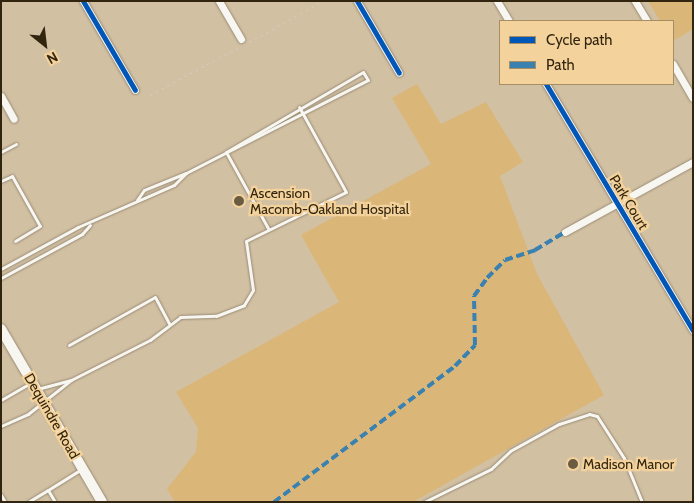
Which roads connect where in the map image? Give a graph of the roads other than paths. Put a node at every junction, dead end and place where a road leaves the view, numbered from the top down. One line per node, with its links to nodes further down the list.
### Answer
1 (83, 1): 12 (street)
2 (220, 1): 8 (street)
3 (357, 1): 10 (street)
4 (497, 1): 6 (street)
5 (635, 1): 7 (street)
6 (508, 20)
7 (646, 20)
8 (242, 39)
9 (674, 66): 14 (street)
10 (399, 73)
11 (547, 85): 25 (street, Park Court)
12 (135, 90)
13 (1, 96): 17 (street)
14 (693, 98)
15 (299, 107): 16 (lane); 16 (lane); 20 (lane)
16 (304, 115): 20 (lane); 27 (lane)
17 (14, 119)
18 (16, 144): 19 (lane)
19 (1, 152)
20 (226, 152): 22 (lane); 27 (lane)
21 (693, 162): 25 (street)
22 (186, 173): 24 (lane); 24 (lane)
23 (1, 182): 29 (lane)
24 (137, 200): 26 (lane)
25 (617, 203): 28 (street); 34 (street, Park Court)
26 (90, 225): 30 (lane); 31 (lane)
27 (268, 228): 32 (lane)
28 (565, 232)
29 (15, 241)
30 (1, 269)
31 (1, 278)
32 (169, 323): 35 (lane); 36 (lane)
33 (1, 329): 37 (main road, Dequindre Road)
34 (693, 331)
35 (69, 345)
36 (71, 380): 37 (lane); 39 (lane)
37 (34, 386): 38 (lane); 39 (main road, Dequindre Road)
38 (1, 400)
39 (44, 402): 40 (lane); 41 (main road, Dequindre Road)
40 (1, 426)
41 (83, 469): 42 (lane); 47 (main road, Dequindre Road)
42 (48, 490): 45 (lane); 46 (lane)
43 (1, 495): 44 (lane)
44 (5, 502)
45 (28, 502)
46 (55, 502)
47 (102, 502)
48 (424, 502): 49 (lane)
49 (642, 502)

